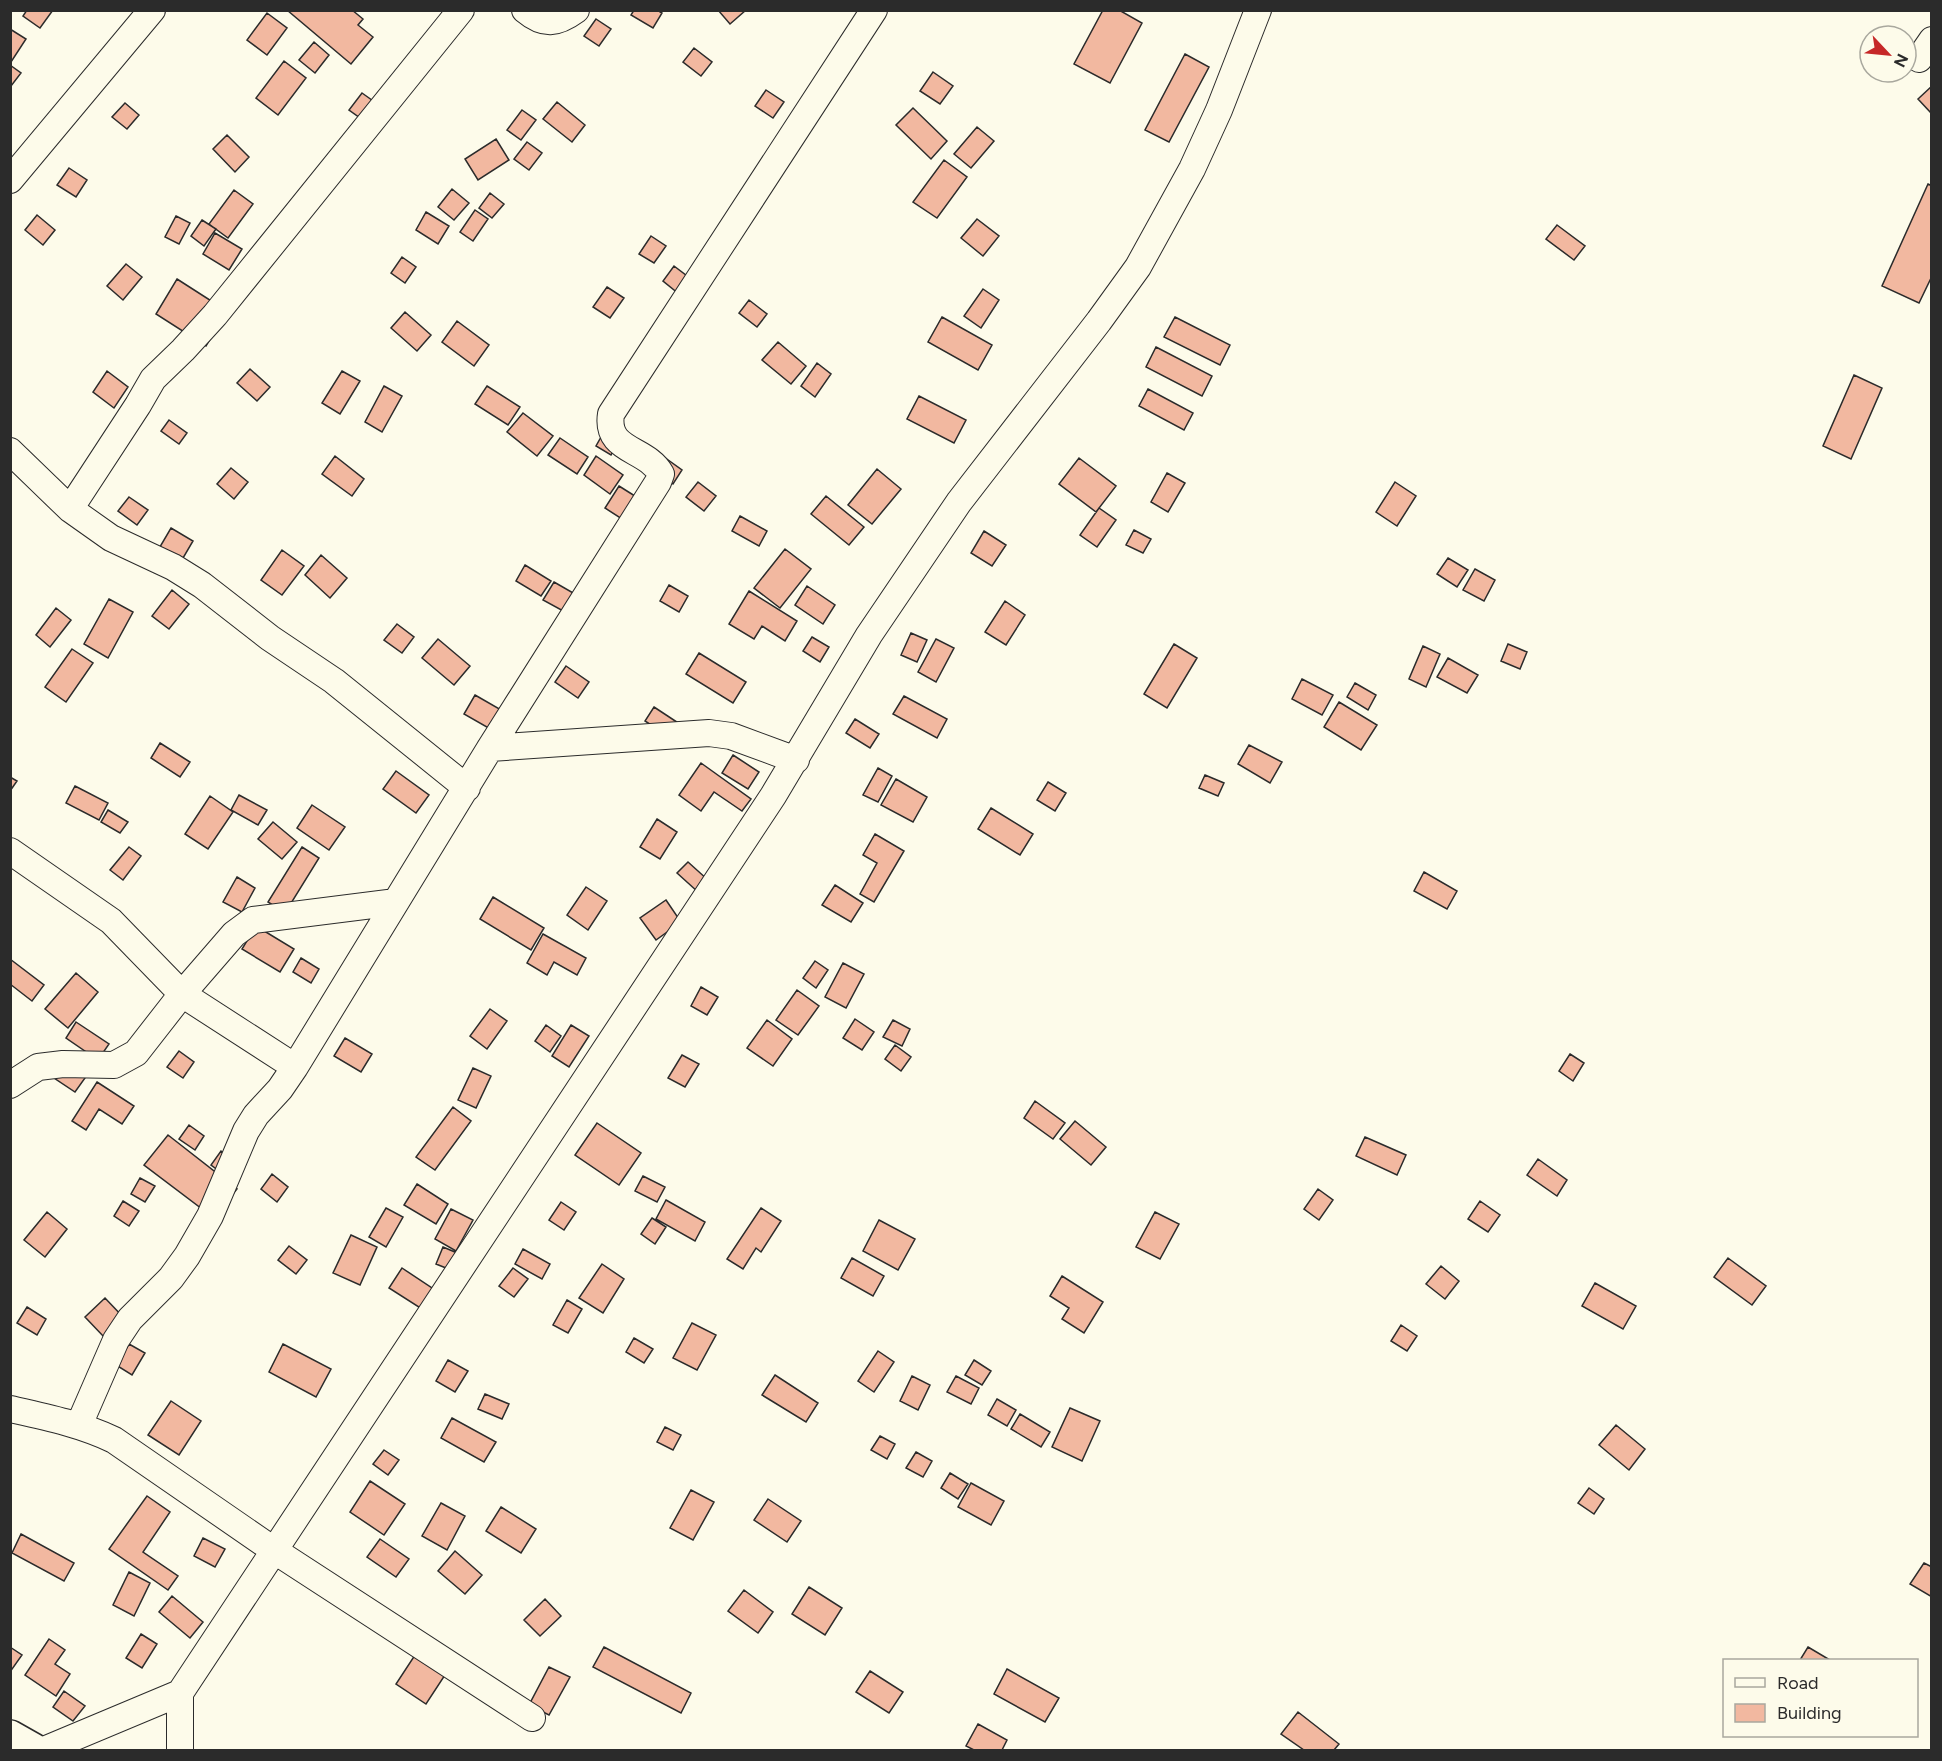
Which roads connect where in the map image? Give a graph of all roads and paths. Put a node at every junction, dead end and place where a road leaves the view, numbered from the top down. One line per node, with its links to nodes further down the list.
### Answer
1 (152, 10): 7 (street)
2 (461, 10): 9 (street)
3 (525, 10): 4 (street)
4 (576, 10)
5 (874, 10): 10 (street)
6 (1258, 10): 11 (street)
7 (10, 180)
8 (10, 451): 9 (street)
9 (70, 509): 12 (street)
10 (490, 748): 11 (street); 12 (street)
11 (796, 760): 20 (street)
12 (467, 788): 14 (street)
13 (10, 851): 15 (street)
14 (396, 902): 15 (street); 16 (street)
15 (182, 994): 16 (street); 17 (street)
16 (295, 1067): 19 (street)
17 (10, 1084)
18 (10, 1409): 19 (street)
19 (79, 1425): 20 (street)
20 (275, 1551): 21 (street); 22 (street)
21 (180, 1693): 25 (street); 26 (street)
22 (532, 1718)
23 (10, 1737): 24 (highway)
24 (33, 1750)
25 (44, 1750)
26 (180, 1750)

